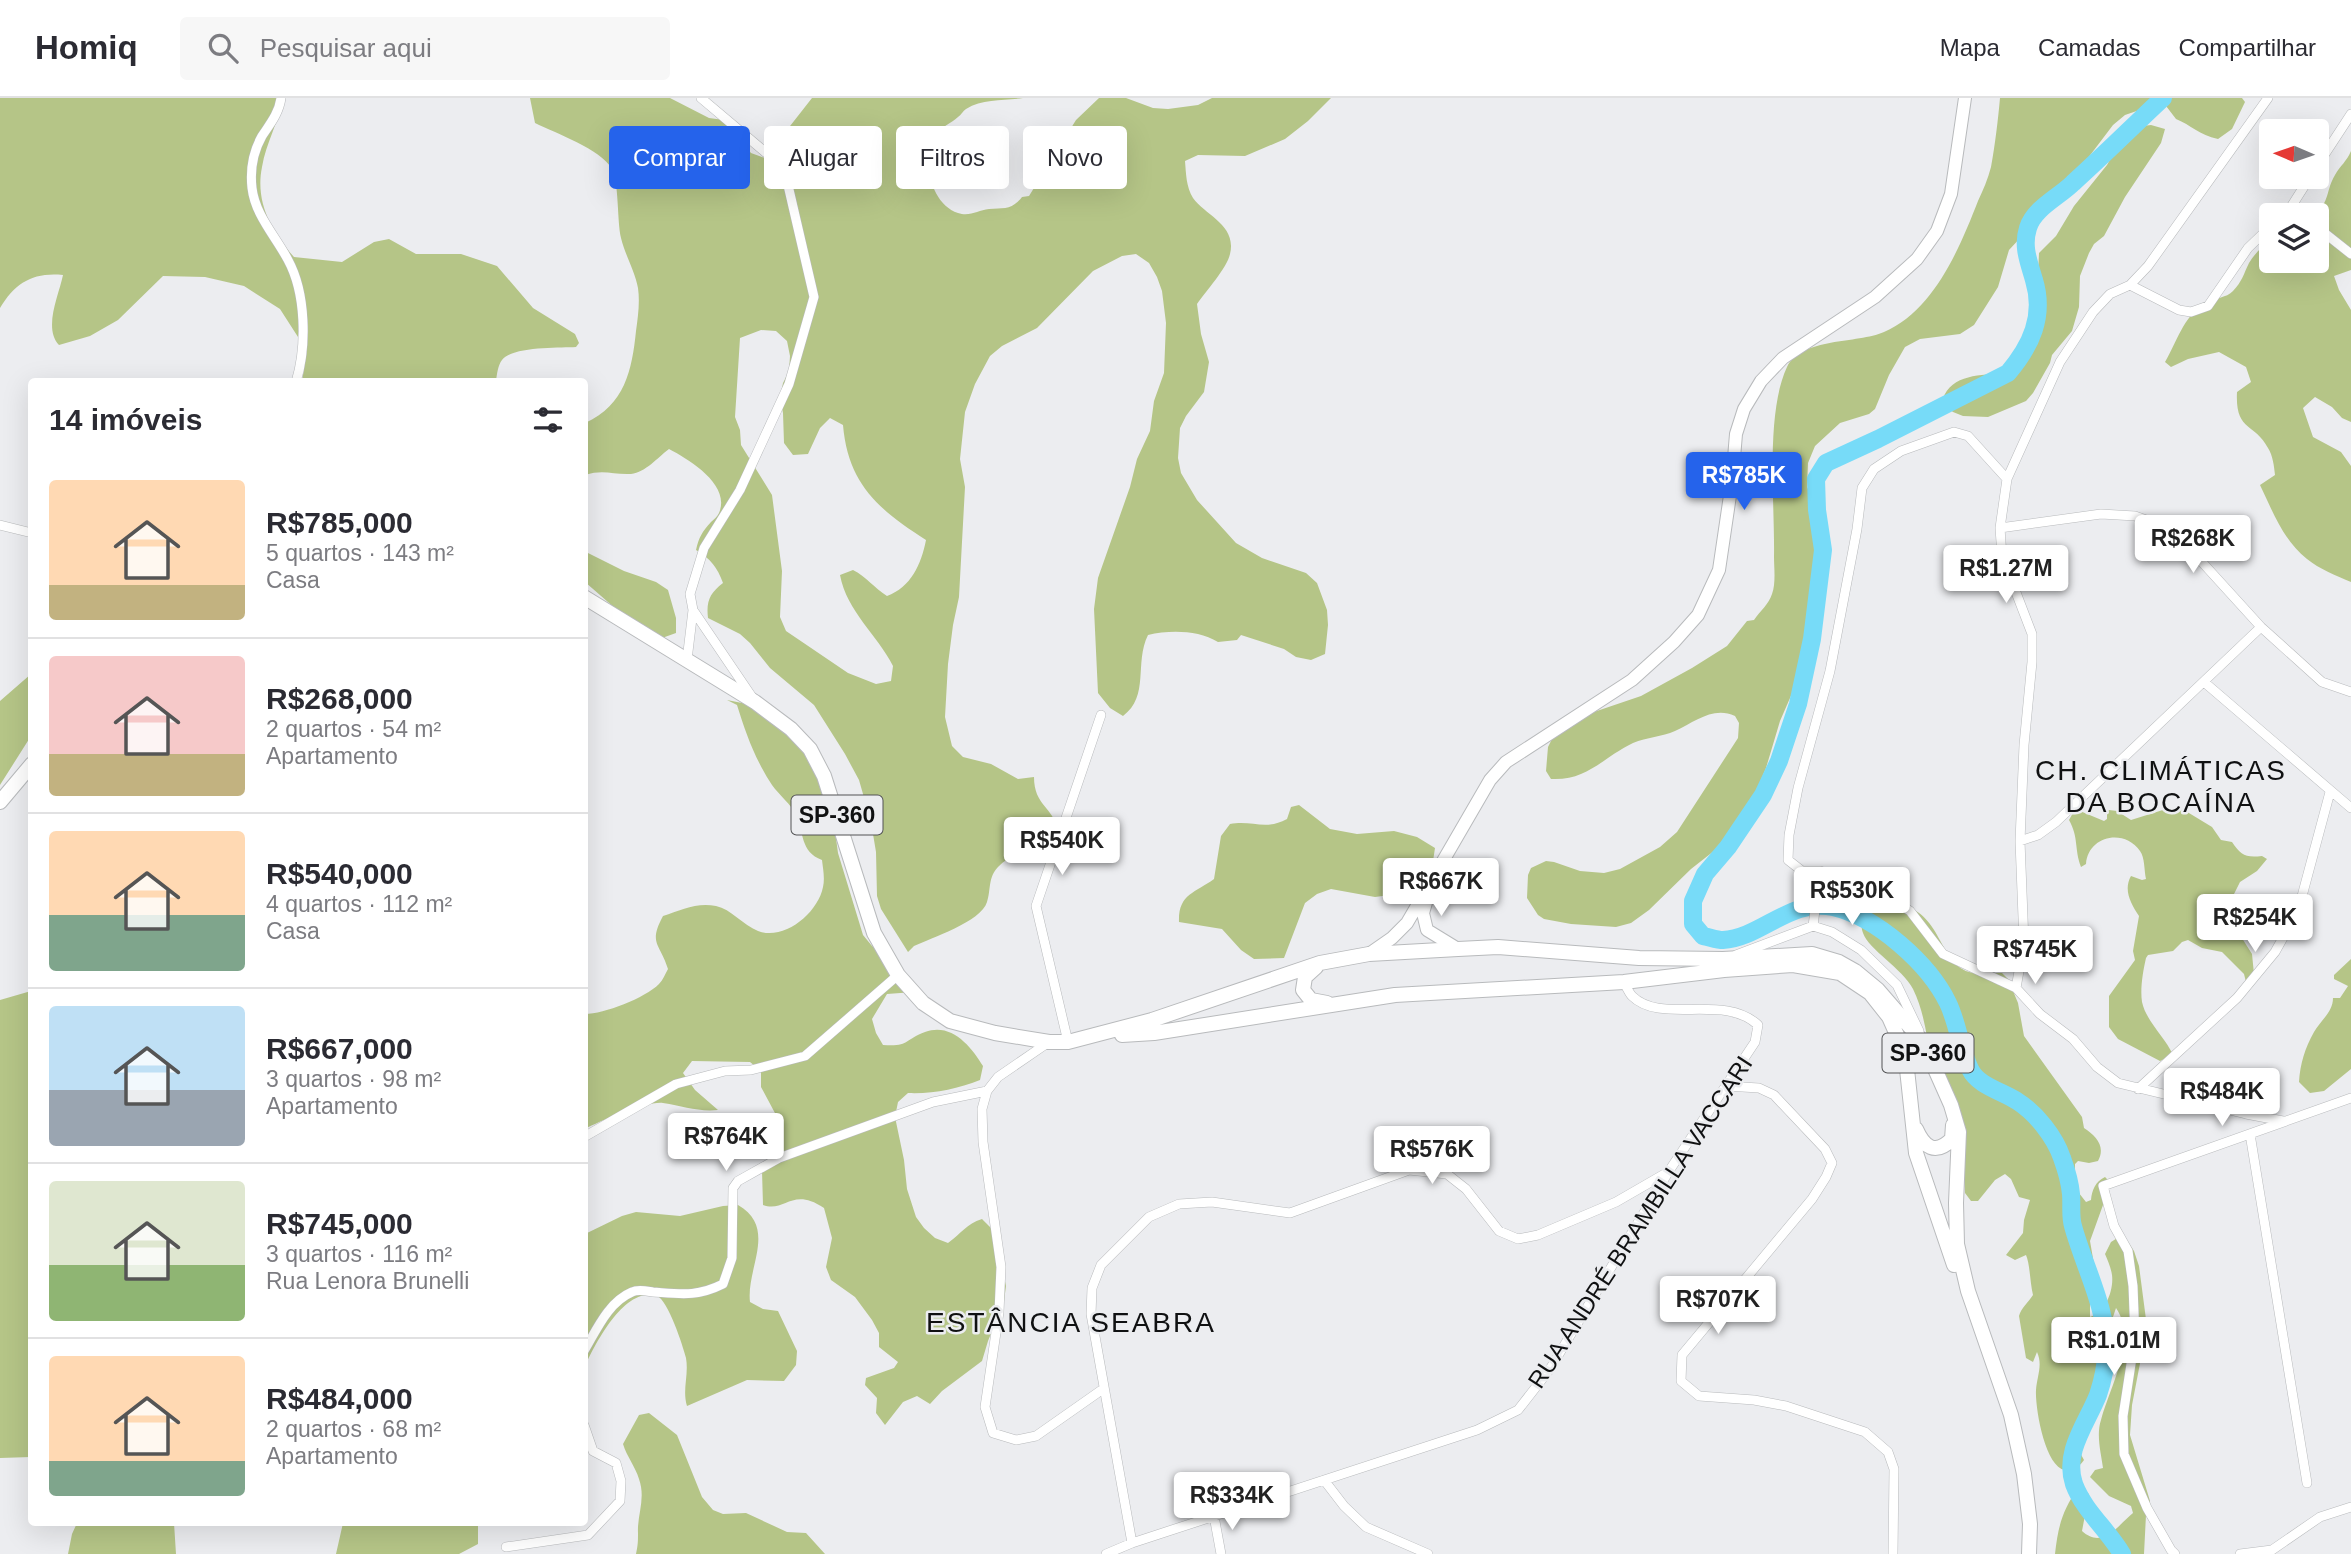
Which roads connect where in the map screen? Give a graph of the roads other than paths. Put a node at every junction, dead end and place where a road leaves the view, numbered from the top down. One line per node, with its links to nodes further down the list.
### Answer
1 (281, 98): 11 (street)
2 (701, 98): 17 (street)
3 (1965, 98): 30 (main road)
4 (2267, 98): 10 (street)
5 (2351, 114): 6 (street)
6 (2329, 148)
7 (2259, 237): 10 (street)
8 (2329, 237): 9 (street)
9 (2351, 254)
10 (2130, 285): 12 (street)
11 (297, 378)
12 (2007, 479): 14 (street); 29 (street)
13 (0, 525): 15 (street)
14 (2000, 528): 18 (street); 28 (street)
15 (28, 532)
16 (588, 599): 19 (main road, SP-360)
17 (693, 610): 19 (street); 22 (street)
18 (2261, 628): 20 (street); 21 (street)
19 (687, 660): 22 (main road, SP-360)
20 (2204, 682): 25 (street); 28 (street)
21 (2351, 692)
22 (755, 702): 36 (main road, SP-360)
23 (1101, 715): 42 (street)
24 (28, 769): 26 (main road)
25 (2330, 792): 27 (street); 45 (street)
26 (0, 802)
27 (2351, 808)
28 (2020, 841): 38 (street)
29 (1820, 871): 31 (street); 38 (street)
30 (1430, 886): 32 (main road); 33 (main road)
31 (1813, 926): 34 (street); 43 (street)
32 (1458, 948): 33 (main road, SP-360); 34 (main road, SP-360)
33 (1369, 954): 35 (main road, SP-360)
34 (1723, 959): 43 (main road, SP-360)
35 (1320, 963): 39 (main road); 40 (main road, SP-360)
36 (898, 975): 41 (main road, SP-360); 52 (street)
37 (1624, 982): 39 (main road, SP-360); 44 (street, RUA ANDRÉ BRAMBILLA VACCARI); 49 (main road, SP-360)
38 (2016, 988): 45 (street)
39 (1330, 1004): 40 (main road, SP-360)
40 (1089, 1038): 42 (main road, SP-360)
41 (1049, 1042): 42 (main road, SP-360); 46 (street)
42 (1068, 1042)
43 (1923, 1042): 48 (main road, SP-360)
44 (1726, 1086): 53 (street, RUA ANDRÉ BRAMBILLA VACCARI); 68 (street)
45 (2137, 1089): 50 (street)
46 (987, 1091): 55 (street); 56 (street)
47 (2351, 1098): 50 (street)
48 (1951, 1105): 49 (main road); 54 (main road, SP-360)
49 (1911, 1118): 54 (main road, SP-360)
50 (2285, 1121): 51 (street)
51 (2250, 1134): 59 (street); 64 (street)
52 (588, 1136)
53 (1669, 1171): 56 (street); 58 (street, RUA ANDRÉ BRAMBILLA VACCARI)
54 (1968, 1291): 69 (main road, SP-360)
55 (588, 1345)
56 (1103, 1389): 62 (street)
57 (588, 1437): 63 (street)
58 (1324, 1480): 61 (street, RUA ANDRÉ BRAMBILLA VACCARI); 67 (street)
59 (2307, 1483)
60 (2351, 1507): 70 (street)
61 (1214, 1516): 62 (street, RUA ANDRÉ BRAMBILLA VACCARI); 66 (street)
62 (1132, 1543): 65 (street, RUA ANDRÉ BRAMBILLA VACCARI)
63 (506, 1547)
64 (2173, 1552)
65 (1106, 1554)
66 (1221, 1554)
67 (1428, 1554)
68 (1893, 1554)
69 (2029, 1554)
70 (2241, 1554)

